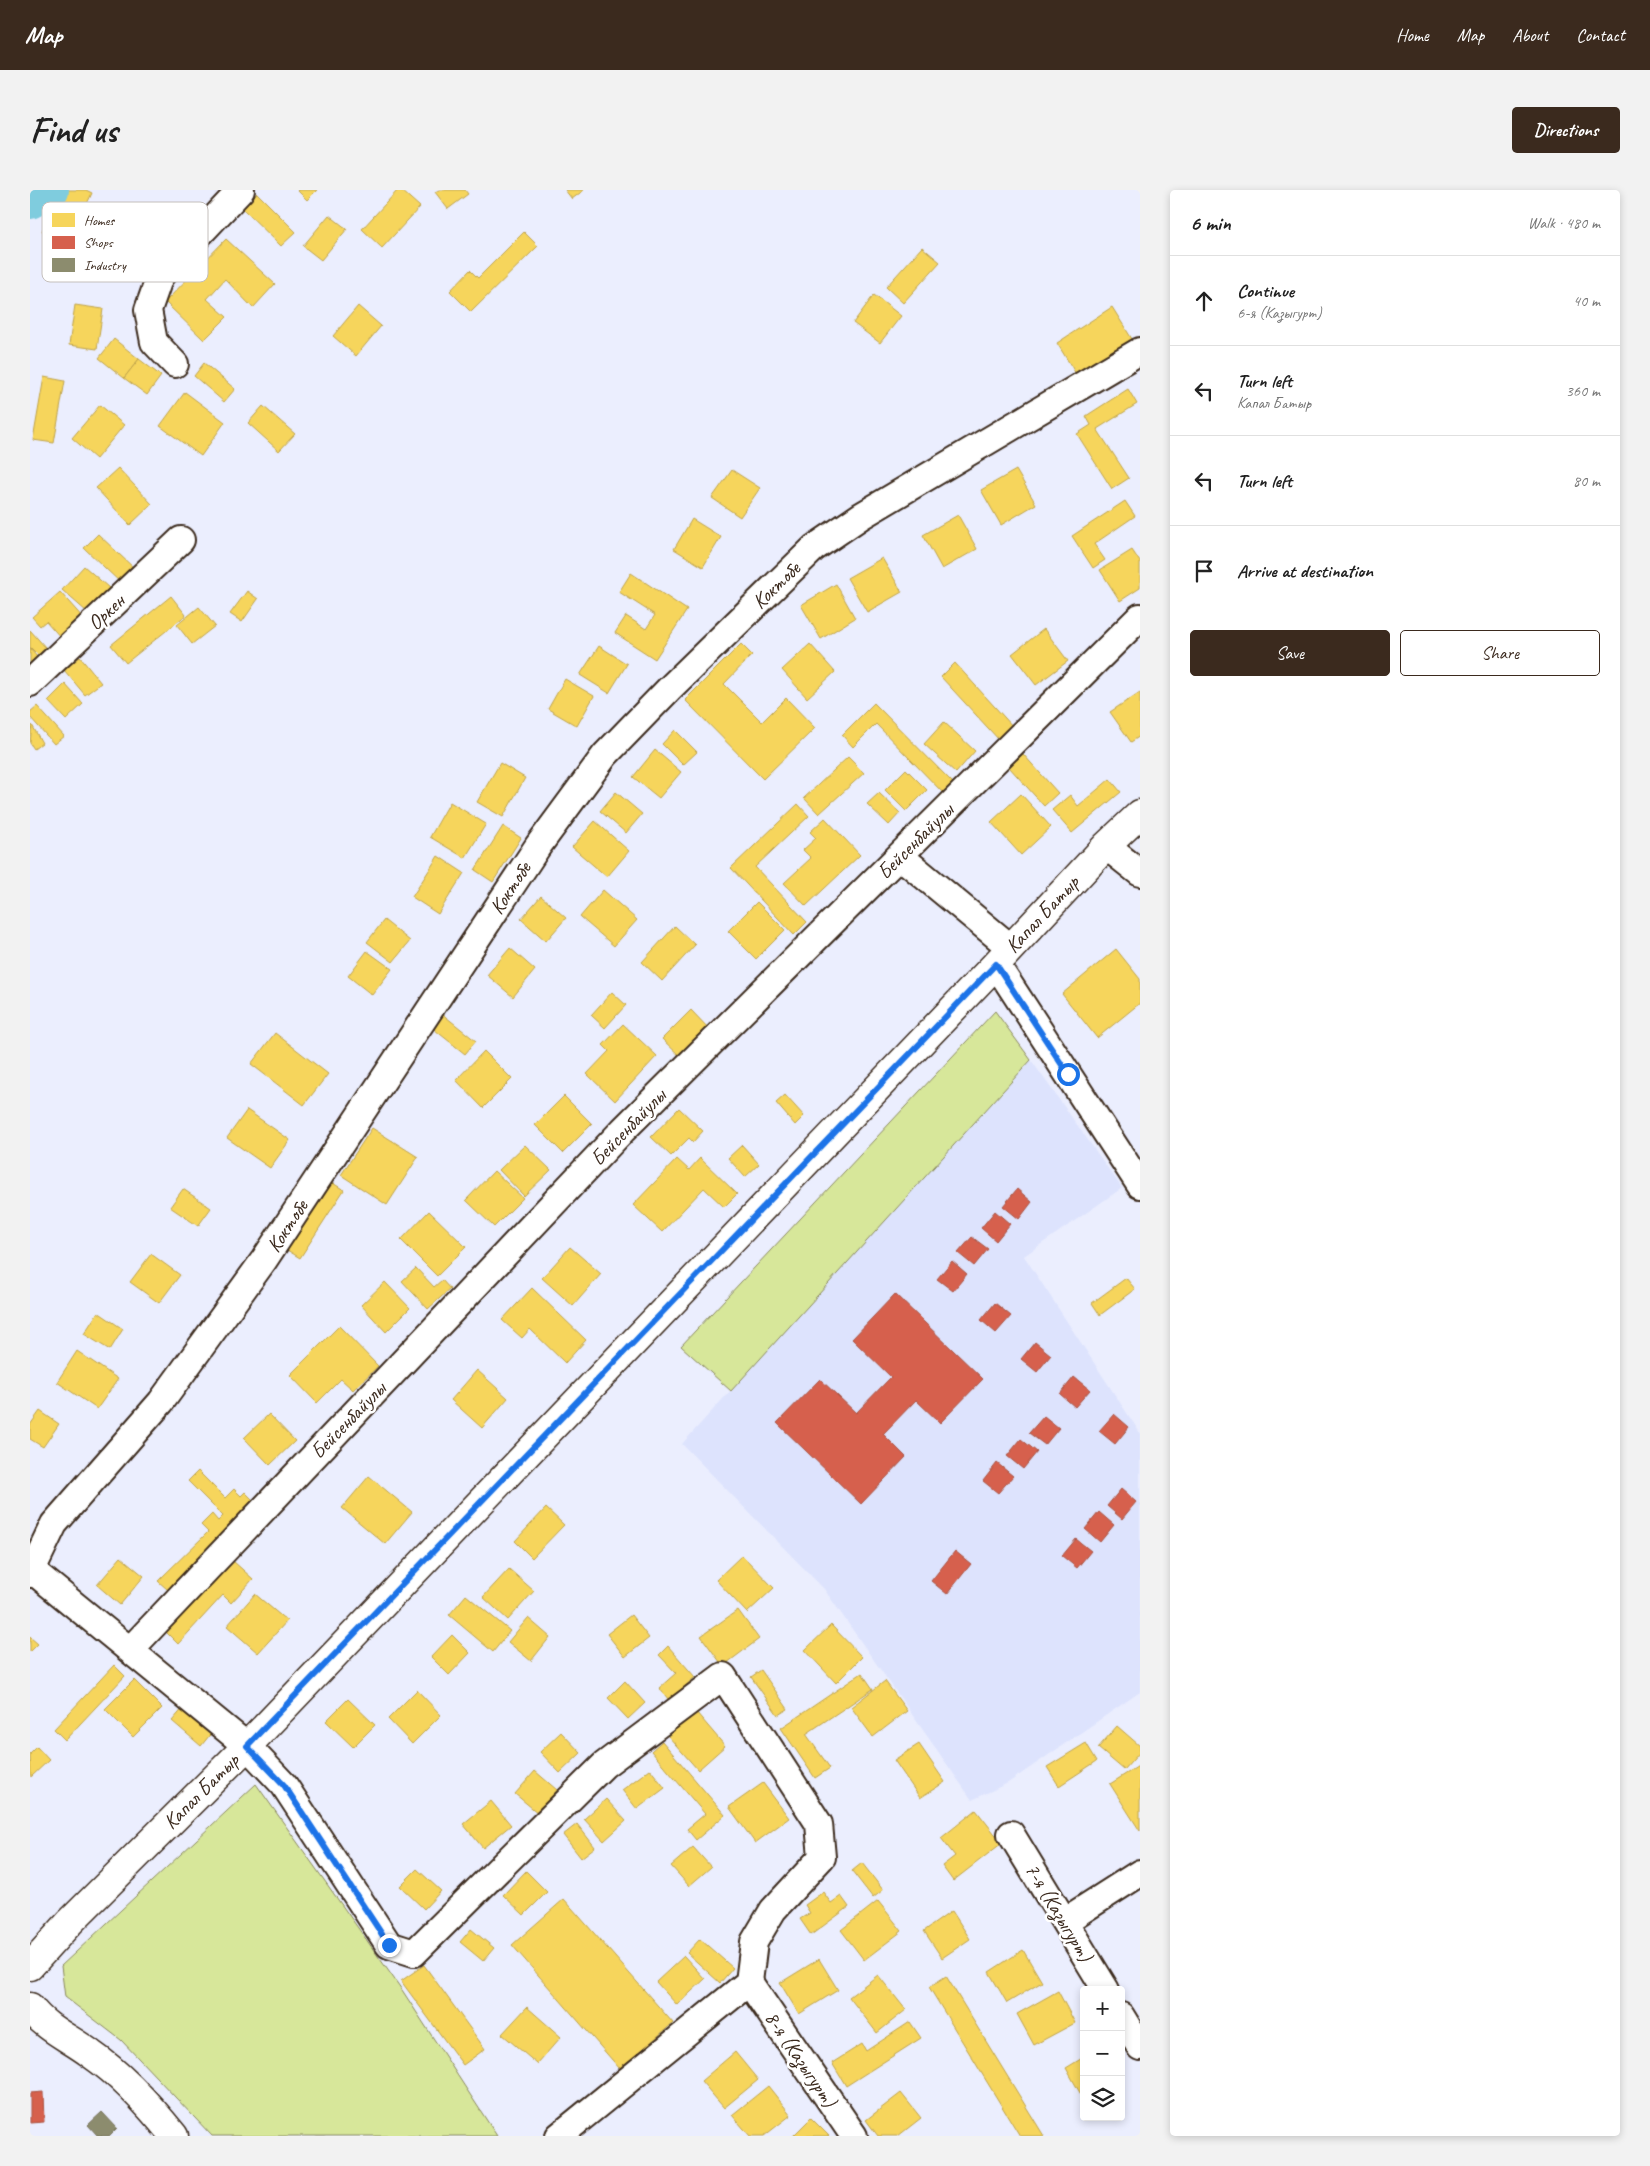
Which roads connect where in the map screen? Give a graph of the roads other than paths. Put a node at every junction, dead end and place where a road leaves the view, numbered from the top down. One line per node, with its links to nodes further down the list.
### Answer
1 (241, 190): 2 (street)
2 (208, 225)
3 (158, 282): 5 (street)
4 (1140, 351): 15 (street, Коктобе)
5 (175, 364)
6 (181, 540): 8 (street, Оркен)
7 (1140, 617): 11 (street, Бейсенбайулы)
8 (30, 683)
9 (1140, 814): 10 (main road, Капал Батыр)
10 (1106, 846): 12 (street); 13 (main road, Капал Батыр)
11 (900, 856): 13 (street); 16 (street, Бейсенбайулы)
12 (1140, 873)
13 (1003, 956): 14 (street); 17 (main road, Капал Батыр)
14 (1140, 1185)
15 (31, 1572): 16 (street)
16 (130, 1650): 17 (street)
17 (247, 1746): 21 (main road, Капал Батыр); 22 (street)
18 (1011, 1834): 20 (street, 7-я (Казыгурт))
19 (1140, 1874): 20 (street)
20 (1065, 1921): 23 (street, 7-я (Казыгурт))
21 (30, 1966)
22 (749, 1982): 28 (street); 29 (street, 8-я (Казыгурт))
23 (1104, 1986)
24 (30, 2007): 27 (main road)
25 (1125, 2023): 26 (street)
26 (1140, 2047)
27 (174, 2136)
28 (559, 2136)
29 (854, 2136)

